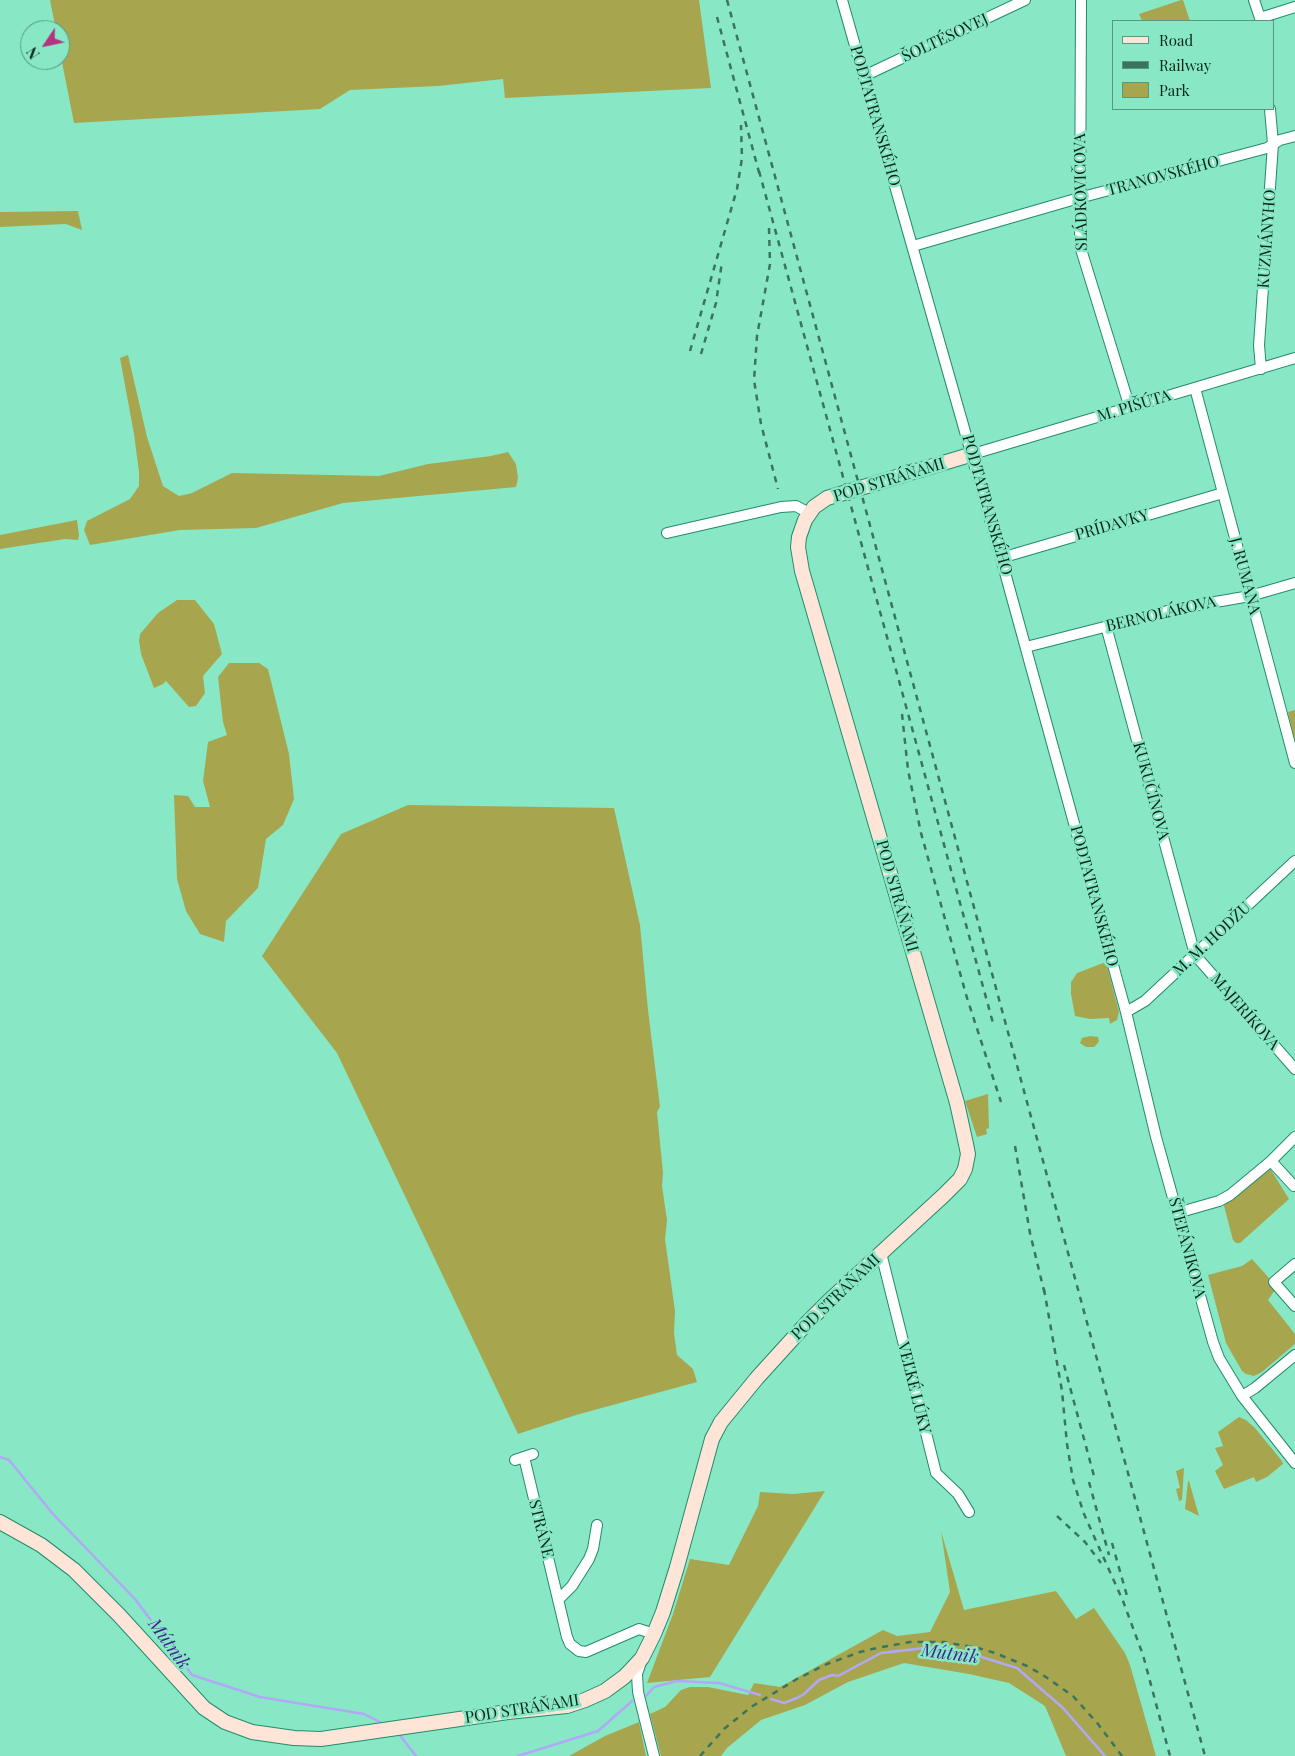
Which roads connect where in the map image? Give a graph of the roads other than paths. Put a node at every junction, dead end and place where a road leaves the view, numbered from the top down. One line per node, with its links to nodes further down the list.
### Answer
1 (842, 0): 7 (street, PODTATRANSKÉHO)
2 (1025, 0): 7 (street, ŠOLTÉSOVEJ)
3 (1081, 0): 11 (street, SLÁDKOVIČOVA)
4 (1254, 0): 6 (street)
5 (1295, 7): 6 (street)
6 (1261, 20)
7 (864, 76): 12 (street, PODTATRANSKÉHO)
8 (1270, 110): 10 (street, KUZMÁNYHO)
9 (1295, 136): 10 (street, TRANOVSKÉHO)
10 (1273, 144): 11 (street, TRANOVSKÉHO); 14 (street, KUZMÁNYHO)
11 (1079, 198): 12 (street, TRANOVSKÉHO); 16 (street, SLÁDKOVIČOVA)
12 (913, 246): 17 (street, PODTATRANSKÉHO)
13 (1295, 358): 14 (street, M. PIŠÚTA)
14 (1261, 368): 15 (street, M. PIŠÚTA)
15 (1195, 388): 16 (street, M. PIŠÚTA); 18 (street, J. RUMANA)
16 (1130, 408): 17 (street, M. PIŠÚTA)
17 (973, 454): 19 (street, POD STRÁŇAMI); 21 (street, PODTATRANSKÉHO)
18 (1223, 493): 21 (street, PRÍDAVKY); 23 (street, J. RUMANA)
19 (809, 513): 20 (street); 35 (street, POD STRÁŇAMI)
20 (666, 533)
21 (1002, 558): 25 (street, PODTATRANSKÉHO)
22 (1295, 583): 23 (street, BERNOLÁKOVA)
23 (1250, 596): 24 (street, BERNOLÁKOVA); 26 (street, J. RUMANA)
24 (1106, 626): 25 (street, BERNOLÁKOVA); 28 (street, KUKUČÍNOVA)
25 (1026, 648): 29 (street, PODTATRANSKÉHO)
26 (1295, 763)
27 (1293, 867): 28 (street, M. M. HODŽU)
28 (1195, 955): 29 (street, M. M. HODŽU); 30 (street, MAJERÍKOVA)
29 (1126, 1012): 34 (street, ŠTEFÁNIKOVA)
30 (1295, 1069)
31 (1295, 1137): 32 (street)
32 (1271, 1161): 33 (street); 34 (street)
33 (1294, 1186)
34 (1177, 1213): 39 (street, ŠTEFÁNIKOVA)
35 (881, 1252): 42 (street, VEĽKÉ LÚKY); 46 (street, POD STRÁŇAMI)
36 (1295, 1264): 37 (street)
37 (1295, 1306)
38 (1294, 1359): 39 (street)
39 (1242, 1396): 41 (street, ŠTEFÁNIKOVA)
40 (524, 1457): 45 (street, STRÁNE)
41 (1295, 1463)
42 (969, 1512)
43 (0, 1522): 48 (street, POD STRÁŇAMI)
44 (598, 1525): 45 (street)
45 (558, 1600): 46 (street, STRÁNE)
46 (654, 1634): 47 (street, POD STRÁŇAMI)
47 (642, 1658): 48 (street, POD STRÁŇAMI); 49 (street)
48 (618, 1682): 49 (street)
49 (638, 1692): 50 (street)
50 (654, 1756)

